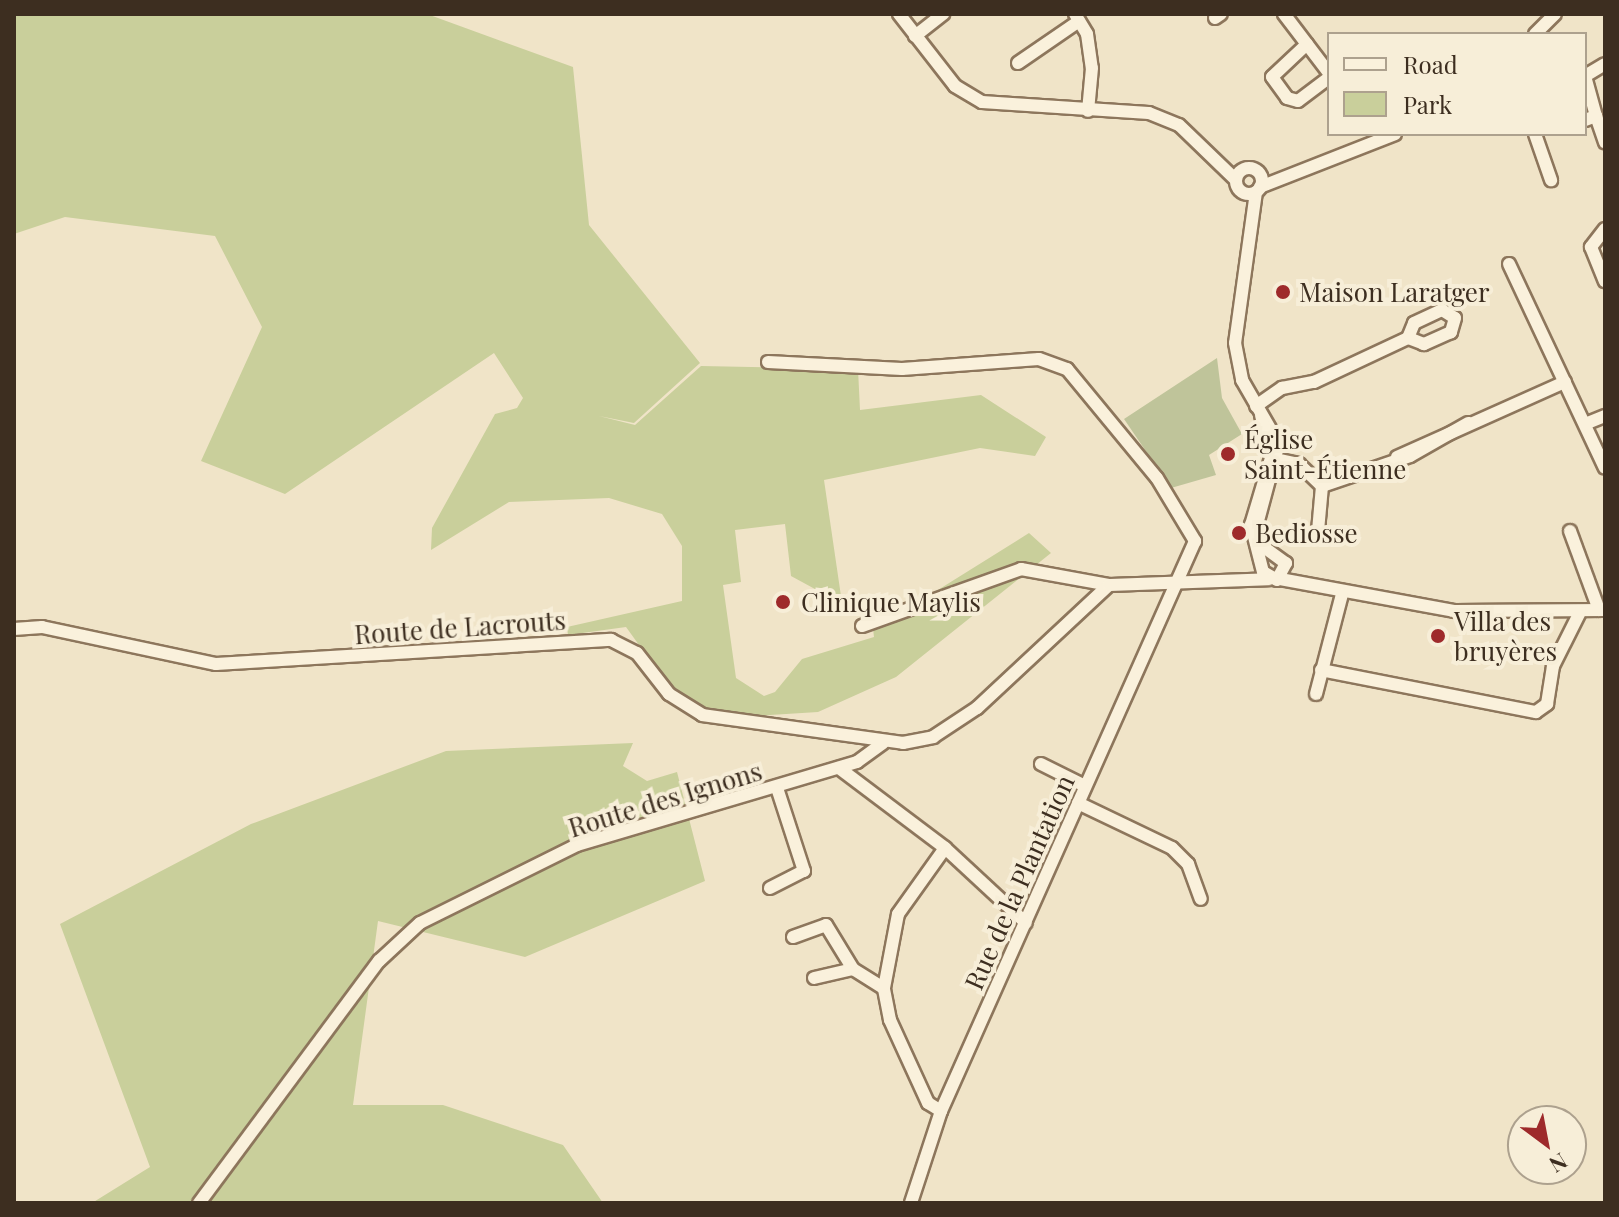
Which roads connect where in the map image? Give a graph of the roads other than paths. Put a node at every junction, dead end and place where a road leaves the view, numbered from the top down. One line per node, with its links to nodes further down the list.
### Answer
1 (899, 14): 7 (street)
2 (943, 14): 7 (street)
3 (1284, 14): 8 (street)
4 (1555, 14): 6 (street)
5 (1077, 17): 9 (street); 15 (street)
6 (1537, 32)
7 (915, 36): 15 (street)
8 (1307, 44): 11 (street); 13 (street)
9 (1018, 63)
10 (1605, 64): 12 (street)
11 (1327, 72)
12 (1587, 75)
13 (1327, 77)
14 (1587, 93): 16 (street)
15 (1088, 111): 20 (street)
16 (1590, 118): 19 (street)
17 (1390, 136): 22 (street)
18 (1538, 136): 21 (street)
19 (1605, 142)
20 (1239, 174): 22 (street); 23 (street)
21 (1551, 180)
22 (1259, 184): 23 (street); 25 (street)
23 (1241, 192): 25 (street)
24 (1605, 229): 27 (street)
25 (1251, 247): 31 (street)
26 (1509, 264): 30 (street)
27 (1605, 281)
28 (1408, 338): 31 (street)
29 (768, 362): 41 (street, Rue de la Plantation)
30 (1565, 382): 33 (street); 36 (street)
31 (1258, 410): 34 (street)
32 (1605, 416): 33 (street)
33 (1585, 424): 35 (street)
34 (1274, 459): 36 (street); 39 (street); 40 (street)
35 (1605, 468)
36 (1322, 486): 37 (street)
37 (1318, 531)
38 (1570, 531): 44 (street)
39 (1274, 556): 40 (street); 40 (street)
40 (1272, 572): 41 (street); 43 (street)
41 (1177, 581): 42 (street); 53 (street, Rue de la Plantation)
42 (1109, 585): 46 (street); 50 (street, Route des Ignons)
43 (1342, 594): 45 (street); 48 (street)
44 (1602, 610): 45 (street)
45 (1580, 612): 48 (street)
46 (862, 626)
47 (14, 629): 50 (street, Route de Lacrouts)
48 (1321, 670): 49 (street)
49 (1316, 694)
50 (883, 743): 52 (street, Route des Ignons)
51 (1041, 764): 53 (street)
52 (839, 768): 54 (street, Route des Ignons); 56 (street)
53 (1085, 786): 55 (street, Rue de la Plantation)
54 (777, 788): 57 (street); 65 (street, Route des Ignons)
55 (1078, 803): 58 (street); 59 (street, Rue de la Plantation)
56 (945, 848): 59 (street); 63 (street)
57 (770, 888)
58 (1201, 899)
59 (1026, 923): 64 (street, Rue de la Plantation)
60 (793, 937): 61 (street)
61 (853, 969): 62 (street); 63 (street)
62 (814, 978)
63 (884, 988): 64 (street)
64 (941, 1111): 66 (street, Rue de la Plantation)
65 (199, 1203)
66 (911, 1203)

